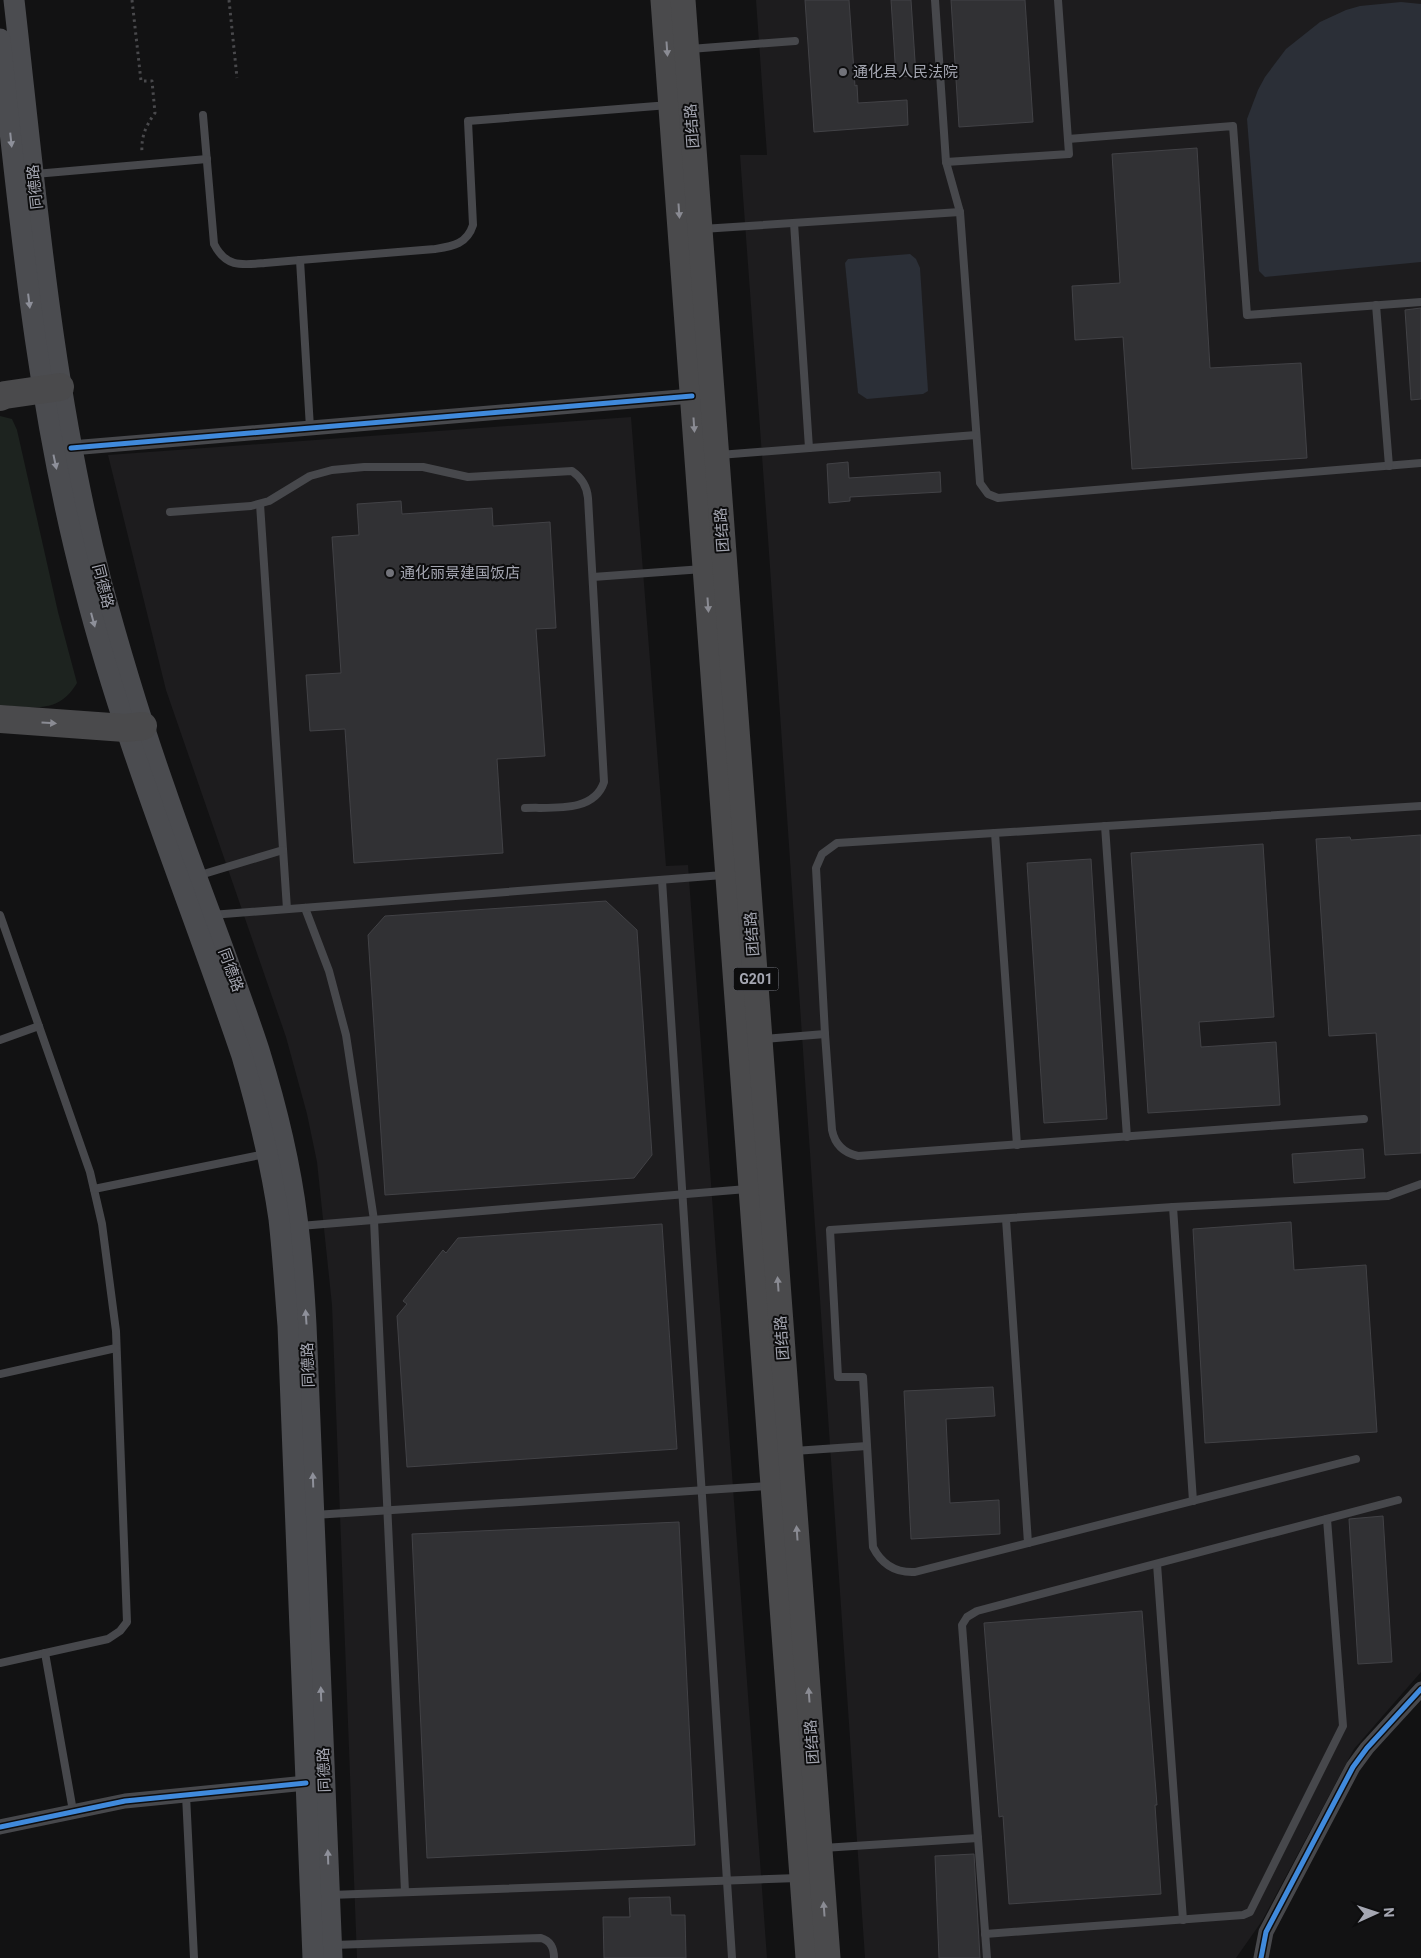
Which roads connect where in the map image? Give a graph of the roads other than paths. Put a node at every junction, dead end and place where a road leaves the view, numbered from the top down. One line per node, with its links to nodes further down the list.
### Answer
1 (14, 0): 14 (main road, 同德路)
2 (663, 0): 9 (highway, 团结路 / G201, one-way to 9)
3 (682, 0): 8 (highway, 团结路 / G201)
4 (935, 0): 13 (lane)
5 (1058, 0): 11 (lane)
6 (0, 39): 21 (main road, 同德路, one-way to 21)
7 (795, 41): 8 (lane)
8 (686, 49): 17 (highway, 团结路 / G201)
9 (671, 105): 18 (lane); 22 (highway, 团结路 / G201, one-way to 22)
10 (203, 115): 12 (lane)
11 (1068, 139): 13 (lane); 20 (lane)
12 (207, 159): 14 (lane); 18 (lane)
13 (946, 162): 15 (lane)
14 (33, 174): 21 (main road, 同德路)
15 (960, 212): 16 (lane); 25 (lane)
16 (794, 223): 17 (lane); 27 (lane)
17 (700, 230): 28 (highway, 团结路 / G201)
18 (300, 260): 24 (lane)
19 (1421, 302): 20 (lane)
20 (1376, 306): 30 (lane)
21 (51, 388): 23 (highway); 26 (main road, 同德路); 36 (main road, 同德路, one-way to 36)
22 (692, 396): 24 (street); 33 (highway, 团结路 / G201, one-way to 33)
23 (0, 397)
24 (310, 428): 26 (street)
25 (976, 435): 27 (lane); 30 (lane)
26 (72, 448): 36 (main road, 同德路)
27 (809, 448): 28 (lane)
28 (716, 455): 51 (highway, 团结路 / G201)
29 (1421, 463): 30 (lane)
30 (1389, 466)
31 (260, 504): 32 (lane); 34 (lane); 41 (lane)
32 (170, 512)
33 (705, 569): 34 (lane); 42 (highway, 团结路 / G201, one-way to 42)
34 (592, 577): 38 (lane)
35 (0, 720): 36 (highway, one-way to 36)
36 (134, 727): 43 (main road, 同德路); 56 (main road, 同德路)
37 (1421, 806): 39 (lane)
38 (525, 808)
39 (1105, 826): 40 (lane); 54 (lane)
40 (995, 834): 50 (lane); 55 (lane)
41 (283, 850): 43 (lane); 46 (lane)
42 (728, 875): 44 (lane); 58 (highway, 团结路 / G201)
43 (197, 876): 48 (main road, 同德路)
44 (662, 880): 45 (lane); 60 (lane)
45 (305, 908): 46 (lane); 63 (lane)
46 (287, 909): 48 (lane)
47 (0, 915): 49 (lane)
48 (211, 915): 64 (main road, 同德路)
49 (39, 1026): 52 (lane); 59 (lane)
50 (825, 1034): 51 (lane); 55 (lane)
51 (760, 1039): 68 (highway, 团结路 / G201, one-way to 51)
52 (0, 1040)
53 (1364, 1119): 54 (lane)
54 (1127, 1137): 55 (lane)
55 (1017, 1145)
56 (267, 1153): 59 (lane); 82 (main road, 同德路)
57 (1421, 1184): 61 (lane)
58 (751, 1188): 60 (lane); 70 (highway, 团结路 / G201)
59 (94, 1189): 65 (lane)
60 (682, 1194): 63 (lane); 71 (lane)
61 (1173, 1207): 62 (lane); 73 (lane)
62 (1006, 1219): 67 (lane); 77 (lane)
63 (374, 1220): 64 (lane); 74 (lane)
64 (298, 1226): 75 (main road, 同德路, one-way to 64)
65 (116, 1348): 66 (lane); 79 (lane)
66 (0, 1374)
67 (867, 1446): 68 (lane); 77 (lane)
68 (791, 1452): 87 (highway, 团结路 / G201, one-way to 68)
69 (1356, 1459): 73 (lane)
70 (774, 1486): 71 (lane); 88 (highway, 团结路 / G201)
71 (702, 1490): 74 (lane); 89 (lane)
72 (1398, 1500): 76 (lane)
73 (1192, 1501): 77 (lane)
74 (388, 1510): 75 (lane); 90 (lane)
75 (314, 1515): 91 (main road, 同德路, one-way to 75)
76 (1327, 1519): 78 (lane); 92 (lane)
77 (1028, 1543)
78 (1157, 1564): 86 (lane); 92 (lane)
79 (45, 1653): 80 (lane); 84 (lane)
80 (0, 1663)
81 (1421, 1689): 102 (street)
82 (306, 1783): 83 (street); 96 (main road, 同德路)
83 (186, 1795): 84 (street); 95 (lane)
84 (74, 1811): 85 (street)
85 (0, 1827)
86 (978, 1838): 87 (lane); 93 (lane)
87 (820, 1848): 100 (highway, 团结路 / G201, one-way to 87)
88 (802, 1878): 89 (lane); 99 (highway, 团结路 / G201)
89 (727, 1881): 90 (lane); 98 (lane)
90 (405, 1892): 91 (lane)
91 (329, 1895): 94 (main road, 同德路)
92 (1183, 1920): 93 (lane)
93 (985, 1934): 101 (lane)
94 (332, 1952): 97 (lane)
95 (194, 1958)
96 (313, 1958)
97 (554, 1958)
98 (732, 1958)
99 (808, 1958)
100 (828, 1958)
101 (987, 1958)
102 (1261, 1958)

